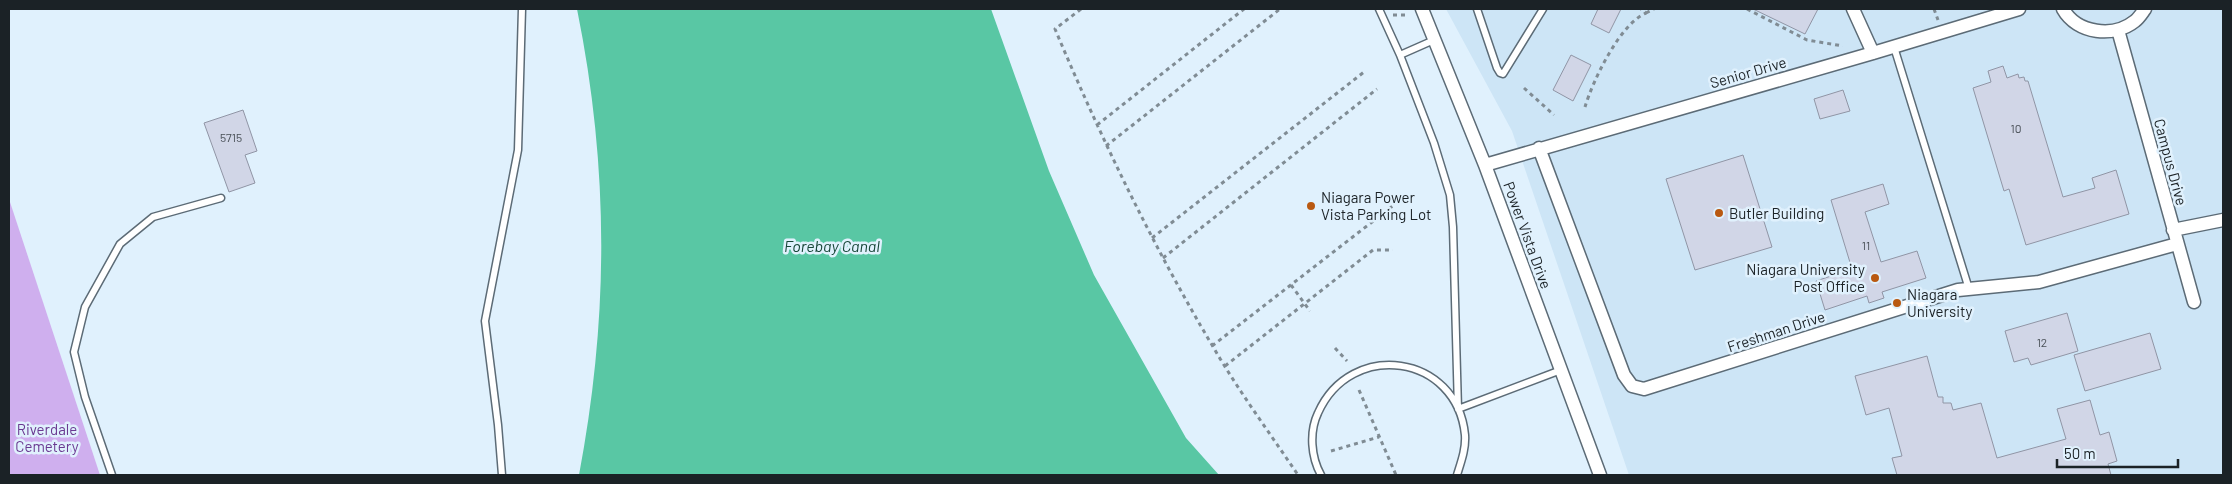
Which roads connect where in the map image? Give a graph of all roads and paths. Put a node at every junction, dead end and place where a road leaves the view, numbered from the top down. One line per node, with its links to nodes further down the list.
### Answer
1 (522, 9): 60 (lane)
2 (1081, 9): 31 (path)
3 (1244, 9): 31 (path)
4 (1280, 9): 32 (path)
5 (1379, 9): 25 (lane)
6 (1477, 9): 7 (lane)
7 (1543, 9)
8 (1641, 9): 17 (path)
9 (1654, 9): 17 (path)
10 (1747, 9): 22 (path)
11 (1853, 9): 24 (street)
12 (1934, 9): 19 (path)
13 (2019, 9): 23 (street, Senior Drive)
14 (2063, 9): 20 (street)
15 (2145, 9): 20 (street)
16 (1417, 12): 18 (path); 21 (street, Power Vista Drive)
17 (1646, 13): 29 (path)
18 (1393, 15)
19 (1939, 23)
20 (2118, 30): 38 (street, Campus Drive)
21 (1434, 40): 25 (lane); 34 (street, Power Vista Drive)
22 (1847, 47)
23 (1894, 47): 24 (street, Senior Drive); 44 (lane)
24 (1873, 53): 33 (street, Senior Drive)
25 (1400, 56): 54 (lane)
26 (1364, 72): 39 (path)
27 (1524, 88): 30 (path)
28 (1376, 89): 42 (path)
29 (1585, 107)
30 (1554, 115)
31 (1097, 125): 32 (path)
32 (1106, 146): 39 (path)
33 (1539, 148): 34 (street, Senior Drive); 44 (street, Freshman Drive)
34 (1485, 165): 52 (street, Power Vista Drive)
35 (221, 198): 59 (lane)
36 (1402, 198): 43 (path)
37 (2223, 220): 38 (street)
38 (2173, 230): 40 (street, Campus Drive)
39 (1152, 238): 42 (path)
40 (2178, 244): 44 (street, Freshman Drive); 45 (street, Campus Drive)
41 (1393, 250): 46 (path)
42 (1162, 258): 48 (path)
43 (1291, 285): 46 (path); 48 (path)
44 (1969, 289)
45 (2194, 302)
46 (1304, 304): 47 (path); 51 (path)
47 (1310, 311)
48 (1212, 346): 51 (path)
49 (1335, 348): 50 (path)
50 (1348, 362)
51 (1225, 366): 58 (path)
52 (1561, 370): 54 (lane); 65 (street, Power Vista Drive)
53 (1359, 390): 55 (path)
54 (1458, 410): 62 (lane); 64 (lane)
55 (1379, 437): 56 (path); 63 (path)
56 (1331, 451)
57 (1296, 462): 58 (path)
58 (1290, 464): 61 (path)
59 (112, 475)
60 (502, 475)
61 (1298, 475)
62 (1321, 475)
63 (1396, 475)
64 (1457, 475)
65 (1600, 475)

